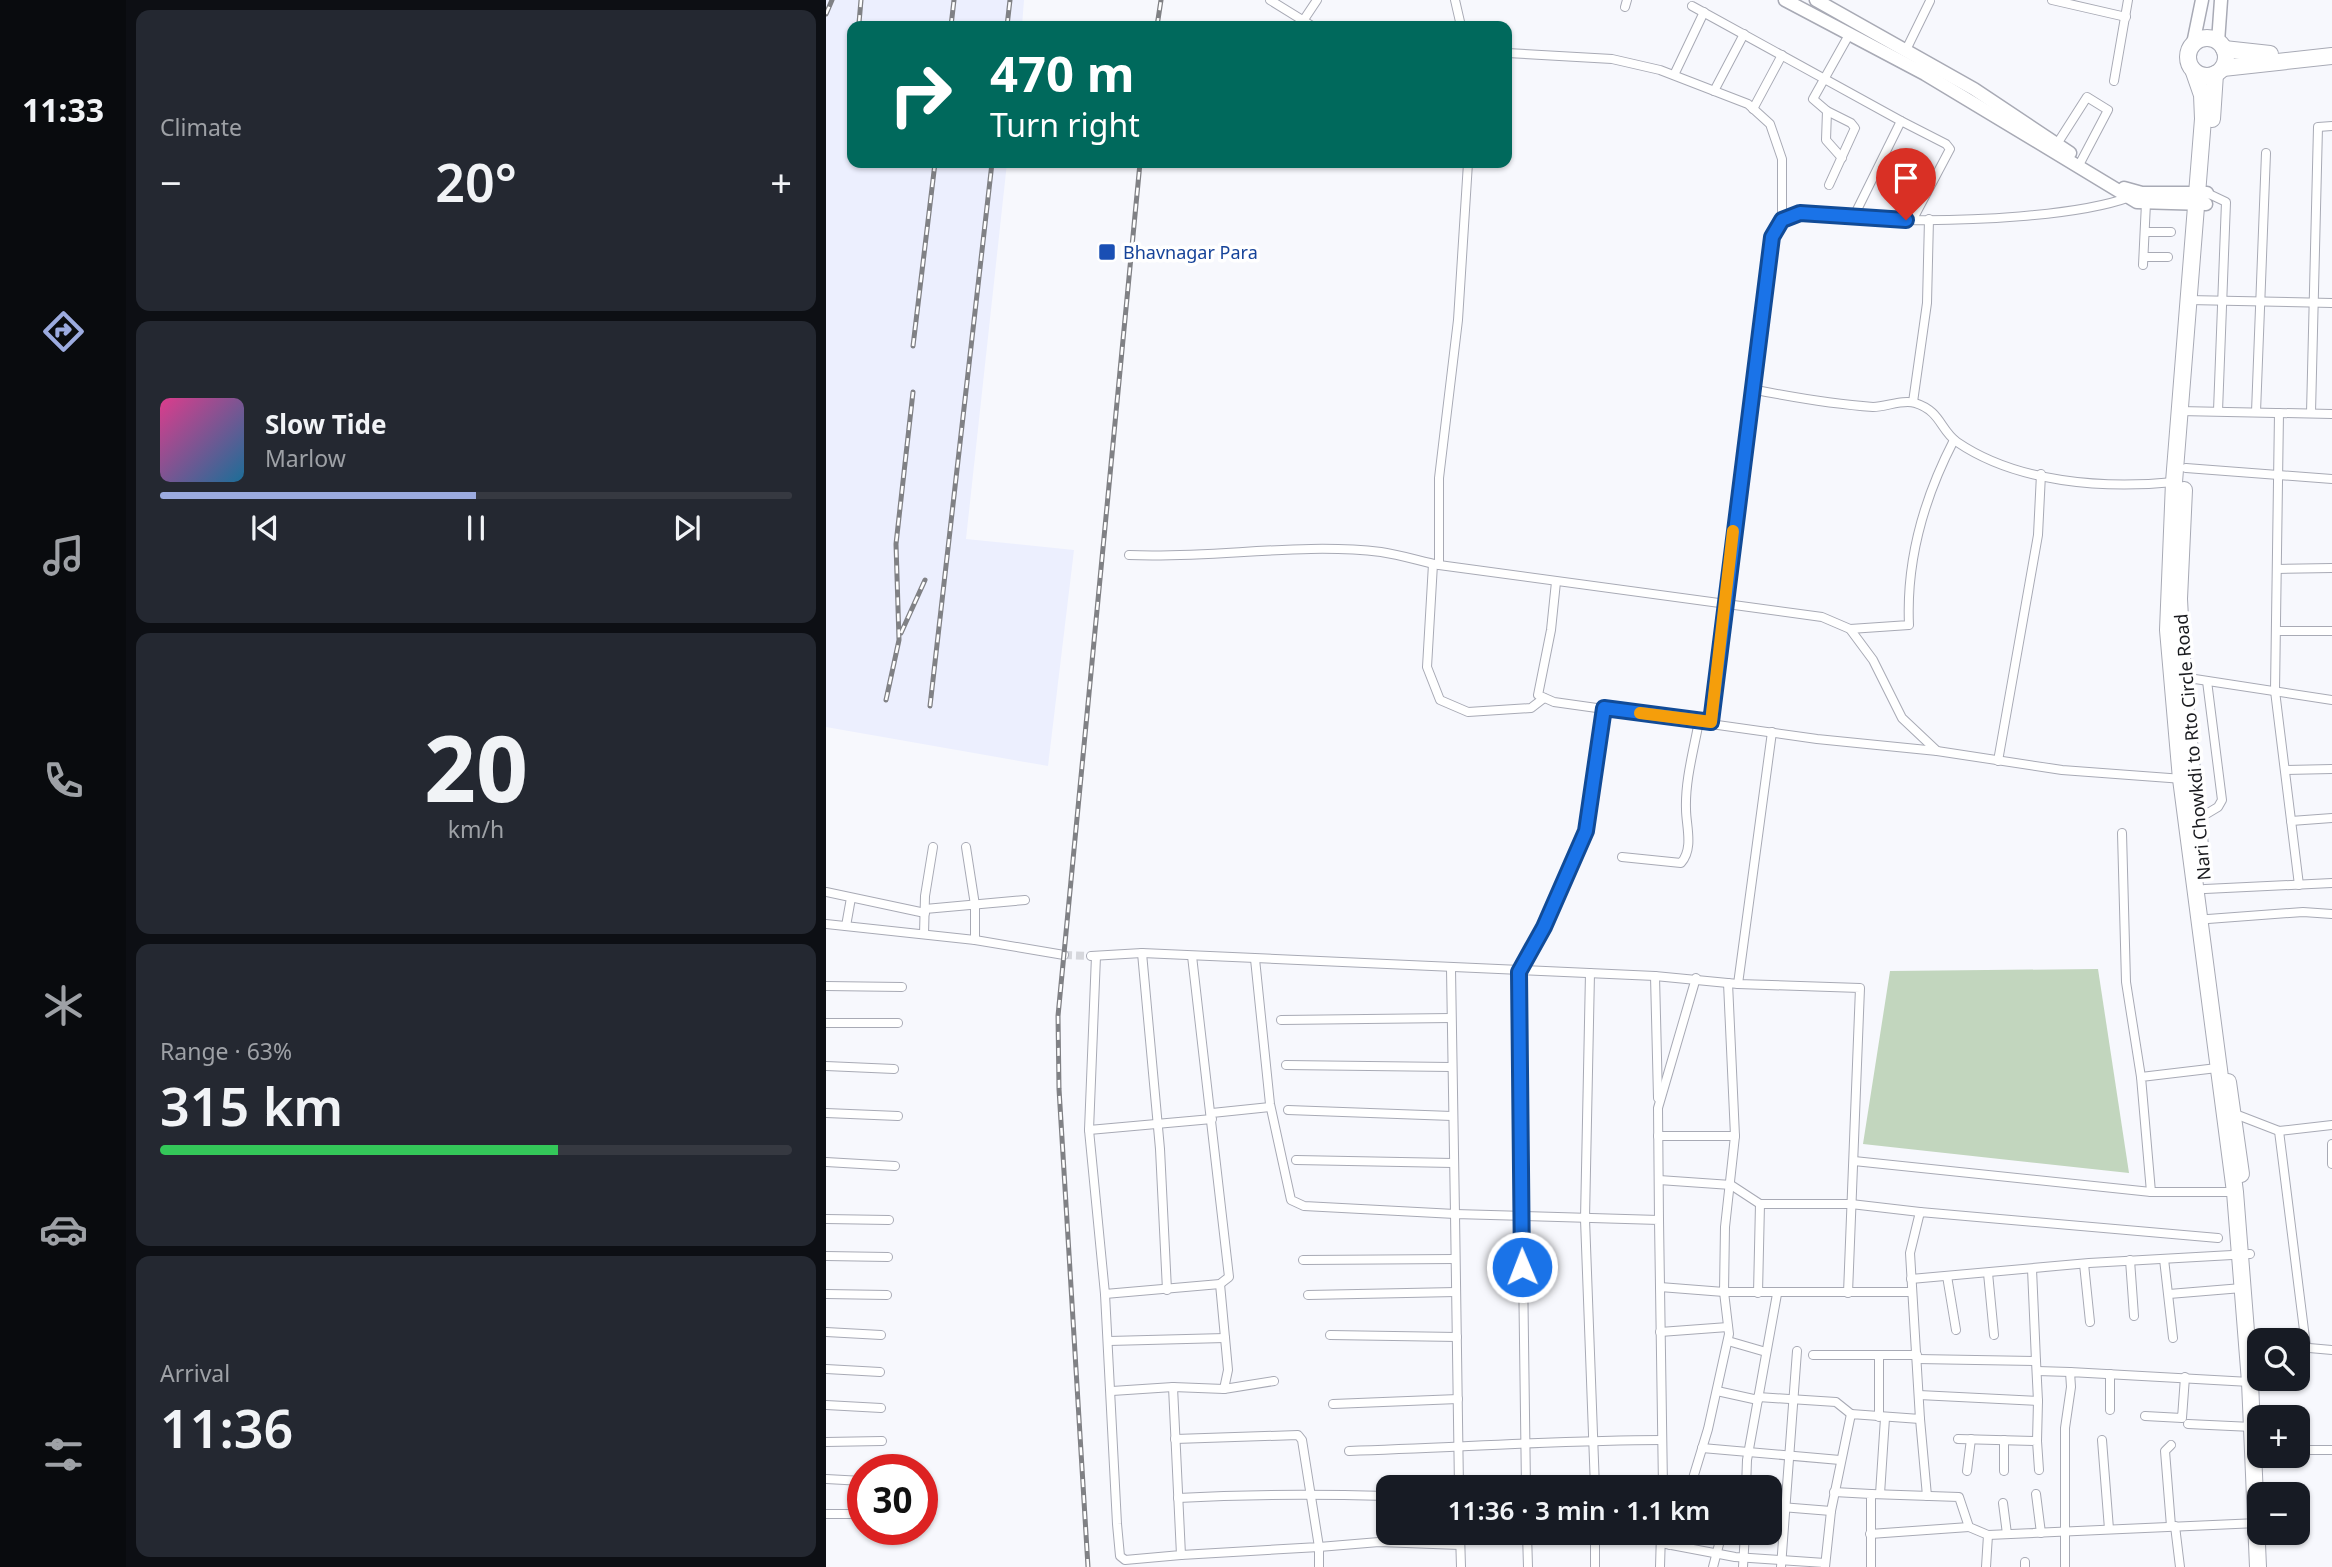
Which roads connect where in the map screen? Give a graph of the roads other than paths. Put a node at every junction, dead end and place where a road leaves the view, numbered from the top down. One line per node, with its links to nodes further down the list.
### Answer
1 (1270, 0): 14 (street)
2 (1317, 0): 14 (street)
3 (1455, 0): 15 (street)
4 (1786, 0): 17 (street)
5 (1816, 0): 16 (street)
6 (2052, 0): 13 (street)
7 (2128, 0): 13 (street)
8 (2202, 0): 19 (street)
9 (2221, 0): 20 (street)
10 (1930, 1): 22 (street)
11 (1692, 6): 12 (street)
12 (1704, 12): 18 (street); 28 (street)
13 (2126, 17): 30 (street)
14 (1303, 20)
15 (1460, 21)
16 (1857, 21): 17 (street); 22 (street)
17 (1850, 33): 29 (street); 32 (street)
18 (1744, 34): 24 (street); 31 (street)
19 (2193, 44): 20 (highway); 27 (highway)
20 (2221, 46): 21 (highway); 26 (highway)
21 (2332, 49)
22 (1906, 50): 32 (street)
23 (1512, 53): 28 (street)
24 (1782, 55): 29 (street); 33 (street)
25 (2332, 56): 26 (highway)
26 (2219, 71): 27 (highway); 35 (highway, Nari Chowkdi to Rto Circle Road)
27 (2194, 72): 35 (highway)
28 (1674, 75): 31 (street)
29 (1824, 78): 34 (street); 36 (street)
30 (2114, 81)
31 (1714, 91): 33 (street)
32 (1991, 107): 38 (street); 41 (street)
33 (1753, 109): 50 (street)
34 (1827, 111): 40 (street); 40 (street)
35 (2207, 119): 45 (highway, Nari Chowkdi to Rto Circle Road)
36 (1901, 121): 47 (street); 48 (street)
37 (2332, 126): 57 (street)
38 (2057, 144): 41 (street); 41 (street)
39 (2266, 153): 56 (street)
40 (1842, 158): 43 (street)
41 (2080, 164): 44 (street)
42 (1468, 168): 74 (street)
43 (1829, 185)
44 (2132, 195): 45 (street); 46 (street); 49 (street)
45 (2206, 198): 46 (street); 54 (highway, Nari Chowkdi to Rto Circle Road); 55 (street)
46 (2146, 203): 51 (street)
47 (1854, 216): 48 (street); 50 (street)
48 (1913, 219): 49 (street)
49 (1928, 219): 60 (street)
50 (1782, 220): 59 (street)
51 (2145, 232): 52 (street); 53 (street)
52 (2171, 232)
53 (2168, 257)
54 (2193, 300): 55 (street); 61 (highway, Nari Chowkdi to Rto Circle Road)
55 (2223, 301): 56 (street); 62 (street)
56 (2259, 302): 57 (street); 63 (street)
57 (2313, 303): 58 (street); 65 (street)
58 (2332, 303)
59 (1751, 389): 60 (street); 78 (street)
60 (1913, 402): 67 (street)
61 (2184, 411): 62 (street); 68 (highway, Nari Chowkdi to Rto Circle Road); 72 (highway)
62 (2218, 411): 63 (street)
63 (2256, 412): 64 (street)
64 (2279, 413): 65 (street); 70 (street)
65 (2311, 413): 66 (street)
66 (2332, 414)
67 (1954, 440): 69 (street); 79 (street)
68 (2186, 468): 70 (street); 82 (highway, Nari Chowkdi to Rto Circle Road)
69 (2041, 474): 72 (street); 92 (street)
70 (2279, 475): 71 (street); 76 (street)
71 (2332, 479)
72 (2174, 482): 82 (highway)
73 (1129, 555): 74 (street)
74 (1436, 565): 77 (street); 85 (street)
75 (2332, 568): 76 (street)
76 (2277, 569): 80 (street)
77 (1556, 582): 78 (street); 85 (street)
78 (1724, 604): 79 (street); 89 (street)
79 (1850, 629): 91 (street)
80 (2276, 631): 81 (street); 84 (street)
81 (2332, 631)
82 (2177, 677): 83 (street); 95 (highway, Nari Chowkdi to Rto Circle Road)
83 (2207, 681): 84 (street); 97 (street)
84 (2275, 691): 86 (street); 94 (street)
85 (1544, 698): 87 (street)
86 (2332, 700)
87 (1604, 708): 88 (street); 122 (street)
88 (1699, 721): 89 (street); 102 (street)
89 (1711, 722): 90 (street)
90 (1772, 732): 91 (street); 127 (street)
91 (1937, 751): 92 (street)
92 (1998, 761): 95 (street)
93 (2332, 769): 94 (street)
94 (2285, 770): 98 (street)
95 (2187, 779): 97 (highway, Nari Chowkdi to Rto Circle Road); 137 (highway)
96 (2332, 818): 98 (street)
97 (2198, 819): 105 (highway, Nari Chowkdi to Rto Circle Road)
98 (2291, 821): 104 (street)
99 (2122, 833): 139 (street)
100 (933, 847): 110 (street)
101 (966, 847): 109 (street)
102 (1622, 858)
103 (2332, 883): 104 (street)
104 (2299, 885): 105 (street)
105 (2205, 890): 112 (highway, Nari Chowkdi to Rto Circle Road)
106 (826, 892): 107 (street)
107 (851, 898): 110 (street); 114 (street)
108 (1024, 900): 109 (street)
109 (975, 905): 110 (street); 116 (street)
110 (925, 911): 115 (street)
111 (2332, 914): 112 (street)
112 (2208, 919): 144 (highway, Nari Chowkdi to Rto Circle Road)
113 (826, 924): 114 (street)
114 (846, 926): 115 (street)
115 (924, 934): 116 (street)
116 (975, 940): 118 (street)
117 (1143, 953): 119 (street); 148 (street); 150 (street)
118 (1064, 955)
119 (1192, 956): 120 (street); 146 (street)
120 (1255, 959): 121 (street); 140 (street)
121 (1451, 969): 122 (street); 130 (street)
122 (1519, 972): 123 (street); 169 (street)
123 (1590, 973): 124 (street); 171 (street)
124 (1656, 976): 125 (street); 141 (street)
125 (1696, 978): 126 (street); 141 (street)
126 (1728, 983): 127 (street); 153 (street)
127 (1738, 984): 156 (street)
128 (826, 986): 129 (street)
129 (902, 987)
130 (1451, 1018): 131 (street); 136 (street)
131 (1280, 1020)
132 (826, 1023): 133 (street)
133 (898, 1023)
134 (1286, 1065): 136 (street)
135 (826, 1066): 138 (street)
136 (1451, 1067): 147 (street)
137 (2217, 1068): 139 (street); 164 (highway)
138 (894, 1069)
139 (2141, 1077): 163 (street)
140 (1270, 1107): 146 (street); 168 (street)
141 (1658, 1108): 152 (street)
142 (1289, 1110): 147 (street)
143 (826, 1113): 145 (street)
144 (2235, 1114): 151 (street); 175 (highway, Nari Chowkdi to Rto Circle Road)
145 (898, 1116)
146 (1212, 1116): 148 (street); 187 (street)
147 (1452, 1116): 158 (street)
148 (1157, 1125): 150 (street); 190 (street)
149 (2332, 1125): 151 (street)
150 (1089, 1130): 197 (street)
151 (2279, 1131): 206 (street)
152 (1658, 1136): 153 (street); 161 (street)
153 (1735, 1136): 162 (street)
154 (2332, 1144): 160 (street)
155 (1296, 1160): 158 (street)
156 (1853, 1161): 163 (street); 166 (street)
157 (826, 1163): 159 (street)
158 (1453, 1163): 168 (street)
159 (895, 1166)
160 (2332, 1166)
161 (1659, 1180): 162 (street); 173 (street)
162 (1731, 1185): 165 (street); 192 (street)
163 (2151, 1192): 164 (street)
164 (2235, 1192): 175 (highway)
165 (1760, 1204): 166 (street); 194 (street)
166 (1851, 1204): 167 (street); 195 (street)
167 (1920, 1212): 174 (street); 186 (street)
168 (1455, 1214): 169 (street); 178 (street)
169 (1521, 1217): 171 (street); 264 (street)
170 (826, 1219): 172 (street)
171 (1586, 1219): 173 (street); 257 (street)
172 (889, 1220)
173 (1659, 1220): 188 (street)
174 (2218, 1238)
175 (2245, 1254): 179 (street); 189 (highway); 205 (highway, Nari Chowkdi to Rto Circle Road)
176 (826, 1255): 177 (street)
177 (888, 1257)
178 (1455, 1259): 180 (street); 191 (street)
179 (2164, 1259): 181 (street); 199 (street)
180 (1303, 1260)
181 (2130, 1260): 182 (street); 202 (street)
182 (2084, 1264): 183 (street); 203 (street)
183 (2032, 1269): 184 (street); 226 (street)
184 (1988, 1273): 185 (street); 212 (street)
185 (1947, 1276): 186 (street); 207 (street)
186 (1911, 1279): 193 (street)
187 (1220, 1284): 190 (street); 215 (street)
188 (1660, 1287): 192 (street); 209 (street)
189 (2243, 1288): 199 (street); 218 (highway)
190 (1167, 1290): 197 (street)
191 (1456, 1292): 201 (street); 213 (street)
192 (1724, 1292): 194 (street); 204 (street)
193 (1911, 1292): 195 (street); 225 (street)
194 (1758, 1293): 198 (street)
195 (1848, 1293): 198 (street)
196 (826, 1294): 200 (street)
197 (1105, 1294): 216 (street)
198 (1777, 1294): 222 (street)
199 (2169, 1294): 214 (street)
200 (887, 1295)
201 (1308, 1295)
202 (2134, 1316)
203 (2090, 1322)
204 (1728, 1327): 209 (street); 217 (street)
205 (2256, 1328)
206 (2300, 1328)
207 (1956, 1330)
208 (826, 1332): 210 (street)
209 (1660, 1332): 258 (street)
210 (881, 1335)
211 (1330, 1335): 213 (street)
212 (1994, 1335)
213 (1457, 1337): 242 (street)
214 (2173, 1338)
215 (1225, 1339): 216 (street); 236 (street)
216 (1109, 1341): 237 (street)
217 (1728, 1341): 222 (street); 238 (street)
218 (2247, 1342)
219 (2310, 1347): 220 (street)
220 (2332, 1350)
221 (1797, 1351): 240 (street)
222 (1766, 1352): 241 (street)
223 (1813, 1355): 224 (street)
224 (1879, 1356): 225 (street); 250 (street)
225 (1917, 1357): 226 (street); 239 (street)
226 (2036, 1361): 228 (street)
227 (826, 1369): 229 (street)
228 (2037, 1371): 230 (street); 243 (street)
229 (880, 1372)
230 (2070, 1372): 231 (street); 301 (street)
231 (2110, 1374): 232 (street); 247 (street)
232 (2185, 1377): 234 (street); 249 (street)
233 (1274, 1381): 236 (street)
234 (2247, 1382)
235 (1173, 1387): 236 (street); 237 (street); 254 (street)
236 (1224, 1389)
237 (1112, 1391): 317 (street)
238 (1717, 1391): 241 (street); 267 (street)
239 (1919, 1395): 243 (street); 251 (street)
240 (1793, 1397): 241 (street); 248 (street); 272 (street)
241 (1758, 1398): 271 (street)
242 (1458, 1399): 244 (street); 266 (street)
243 (2038, 1401): 262 (street)
244 (1333, 1404)
245 (826, 1405): 246 (street)
246 (881, 1408)
247 (2110, 1410)
248 (1851, 1414): 250 (street); 273 (street)
249 (2145, 1416)
250 (1882, 1417): 251 (street); 286 (street)
251 (1920, 1419): 289 (street)
252 (2247, 1422): 253 (street)
253 (2188, 1424)
254 (1175, 1439): 290 (street); 291 (street)
255 (1958, 1439): 256 (street)
256 (1971, 1439): 259 (street); 275 (street)
257 (1594, 1440): 258 (street); 264 (street); 279 (street)
258 (1662, 1440): 280 (street)
259 (2004, 1440): 262 (street); 276 (street)
260 (2102, 1440): 300 (street)
261 (882, 1441): 263 (street)
262 (2037, 1441): 274 (street)
263 (826, 1442)
264 (1524, 1443): 266 (street); 278 (street)
265 (2171, 1446): 297 (street)
266 (1459, 1448): 270 (street); 277 (street)
267 (1702, 1448): 271 (street); 281 (street)
268 (2310, 1450): 269 (street)
269 (2332, 1450)
270 (1349, 1451)
271 (1749, 1451): 272 (street); 282 (street)
272 (1788, 1454): 273 (street); 293 (street)
273 (1840, 1460): 285 (street)
274 (2039, 1470)
275 (1967, 1471)
276 (2004, 1471)
277 (1460, 1475)
278 (1525, 1475)
279 (1595, 1475)
280 (1663, 1475)
281 (1694, 1475)
282 (1747, 1475)
283 (826, 1479): 284 (street)
284 (847, 1480)
285 (1834, 1492): 286 (street); 294 (street)
286 (1876, 1494): 289 (street); 303 (street)
287 (2036, 1494): 302 (street)
288 (1376, 1496): 290 (street)
289 (1927, 1496): 299 (street)
290 (1310, 1497): 291 (street); 315 (street)
291 (1178, 1498): 317 (street)
292 (2003, 1503): 304 (street)
293 (1784, 1507): 294 (street); 319 (street)
294 (1831, 1511): 320 (street)
295 (826, 1514): 296 (street)
296 (847, 1514)
297 (2173, 1526): 298 (street); 300 (street); 330 (street)
298 (2247, 1526)
299 (1969, 1527): 303 (street); 305 (street)
300 (2109, 1529): 301 (street)
301 (2064, 1532): 302 (street); 329 (street)
302 (2041, 1533): 304 (street)
303 (1870, 1534): 327 (street)
304 (2007, 1534): 305 (street)
305 (1989, 1535): 328 (street)
306 (1376, 1543): 315 (street)
307 (1460, 1545): 322 (street)
308 (1527, 1545): 323 (street)
309 (1595, 1545): 324 (street)
310 (1666, 1545): 325 (street)
311 (1672, 1545): 316 (street)
312 (1718, 1545): 316 (street)
313 (2259, 1545): 331 (highway)
314 (2262, 1545): 332 (highway)
315 (1319, 1547): 317 (street); 321 (street)
316 (1716, 1553): 318 (street); 326 (street)
317 (1181, 1555)
318 (1743, 1562): 319 (street)
319 (1781, 1563): 320 (street)
320 (1825, 1565)
321 (1319, 1567)
322 (1461, 1567)
323 (1528, 1567)
324 (1595, 1567)
325 (1660, 1567)
326 (1713, 1567)
327 (1871, 1567)
328 (1986, 1567)
329 (2065, 1567)
330 (2180, 1567)
331 (2258, 1567)
332 (2265, 1567)

